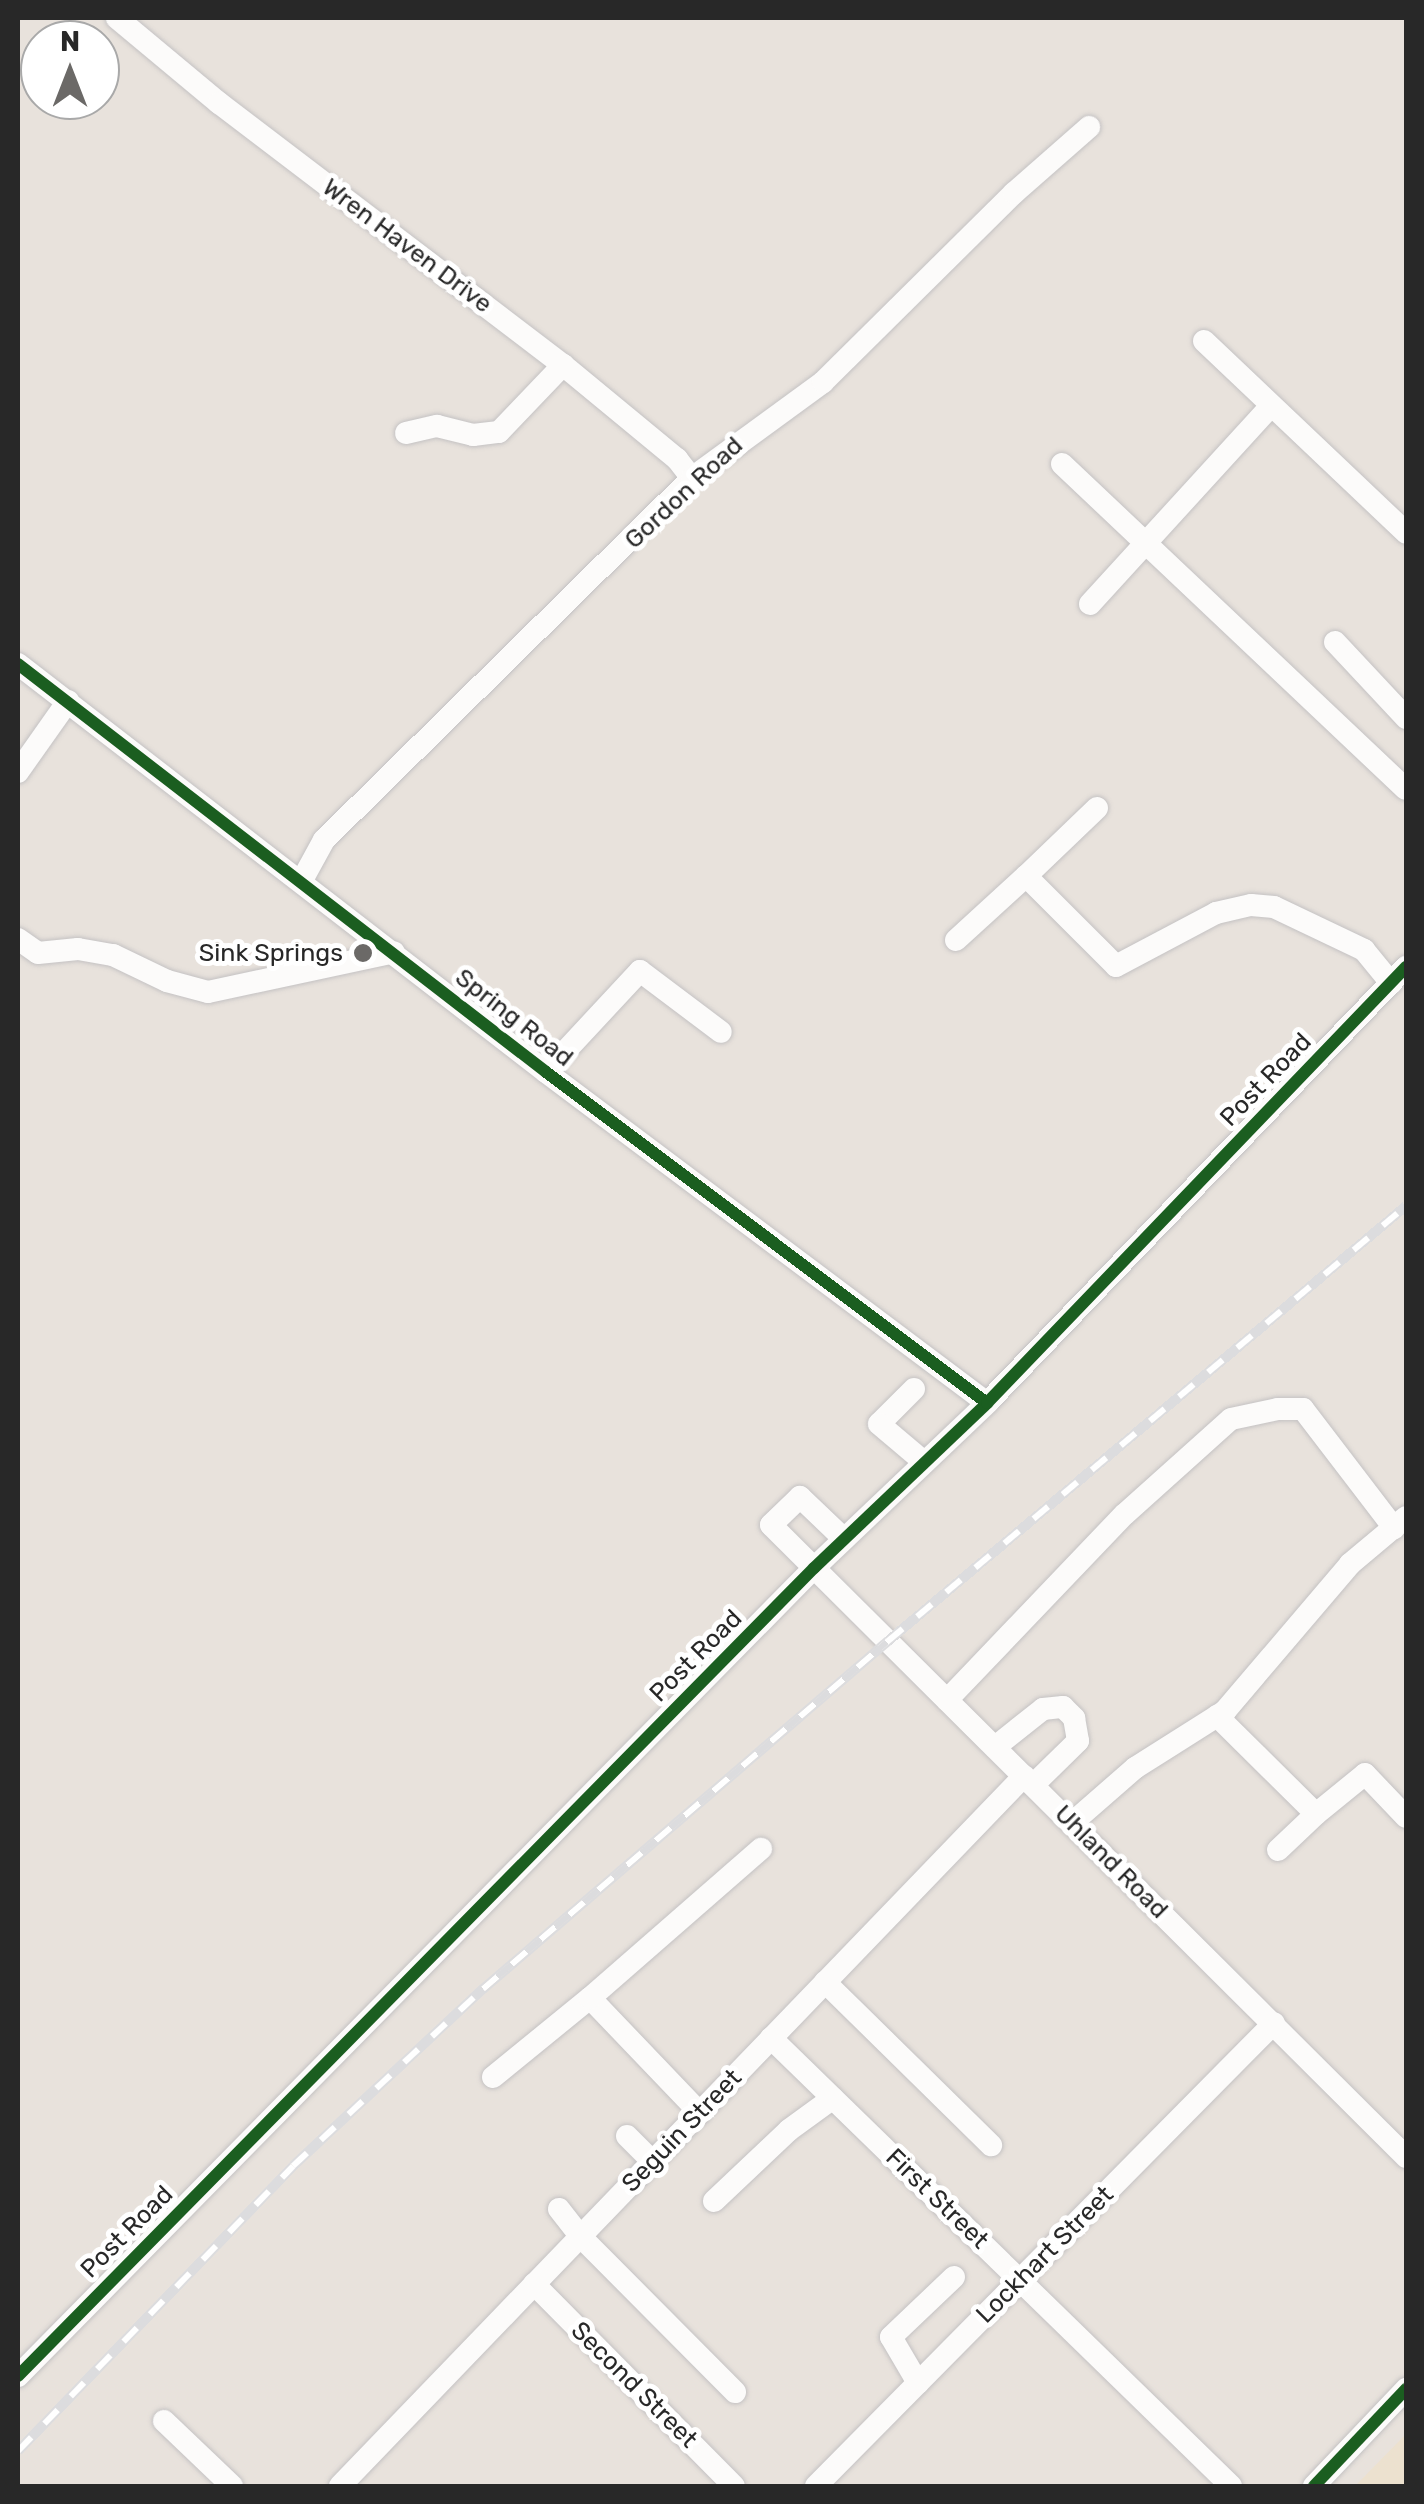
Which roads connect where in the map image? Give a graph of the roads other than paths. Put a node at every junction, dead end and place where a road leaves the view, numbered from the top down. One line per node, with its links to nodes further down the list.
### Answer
1 (117, 18): 4 (street, Wren Haven Drive)
2 (1089, 127): 8 (street, Gordon Road)
3 (1204, 341): 5 (street)
4 (562, 365): 6 (street); 8 (street, Wren Haven Drive)
5 (1269, 408): 9 (street); 10 (street)
6 (406, 433)
7 (1062, 464): 10 (street)
8 (692, 478): 20 (street, Gordon Road)
9 (1406, 533)
10 (1148, 544): 11 (street); 17 (street)
11 (1090, 604)
12 (1335, 642): 15 (street)
13 (18, 664): 14 (street, Spring Road)
14 (68, 701): 16 (street); 20 (street, Spring Road)
15 (1406, 718)
16 (18, 772)
17 (1406, 790)
18 (1097, 808): 19 (street)
19 (1026, 876): 22 (street); 24 (street)
20 (301, 882): 23 (street, Spring Road)
21 (18, 939): 23 (street)
22 (956, 940)
23 (394, 952): 26 (street, Spring Road)
24 (1399, 975): 28 (street, Post Road)
25 (721, 1032): 26 (street)
26 (546, 1072): 28 (street, Spring Road)
27 (914, 1389): 29 (street)
28 (986, 1403): 29 (street, Post Road)
29 (924, 1462): 31 (street, Post Road)
30 (1400, 1522): 33 (street); 34 (street)
31 (844, 1539): 32 (street, Post Road); 32 (street, Uhland Road)
32 (814, 1568): 33 (street, Uhland Road); 59 (street, Post Road)
33 (947, 1700): 35 (street, Uhland Road)
34 (1217, 1716): 37 (street); 39 (street)
35 (995, 1748): 36 (street, Uhland Road); 36 (street, Seguin Street)
36 (1029, 1780): 39 (street, Uhland Road); 42 (street, Seguin Street)
37 (1316, 1814): 38 (street); 41 (street)
38 (1406, 1817)
39 (1072, 1823): 44 (street, Uhland Road)
40 (761, 1849): 43 (street)
41 (1278, 1850)
42 (826, 1982): 45 (street, Seguin Street); 50 (street)
43 (590, 1998): 46 (street); 48 (street)
44 (1274, 2023): 51 (street, Uhland Road); 57 (street, Lockhart Street)
45 (771, 2038): 47 (street, First Street); 48 (street, Seguin Street)
46 (493, 2077)
47 (833, 2098): 53 (street); 57 (street, First Street)
48 (700, 2112): 52 (street, Seguin Street)
49 (627, 2136): 52 (street)
50 (990, 2145)
51 (1406, 2157)
52 (652, 2162): 55 (street, Seguin Street)
53 (714, 2201)
54 (559, 2209): 55 (street)
55 (580, 2236): 58 (street, Seguin Street); 61 (street)
56 (954, 2278): 60 (street)
57 (1020, 2281): 60 (street, Lockhart Street); 68 (street, First Street)
58 (534, 2284): 65 (street, Seguin Street); 66 (street, Second Street)
59 (18, 2376)
60 (918, 2383): 67 (street, Lockhart Street)
61 (735, 2392)
62 (1405, 2393): 69 (street)
63 (164, 2421): 64 (street)
64 (232, 2486)
65 (340, 2486)
66 (734, 2486)
67 (816, 2486)
68 (1231, 2486)
69 (1314, 2486)

